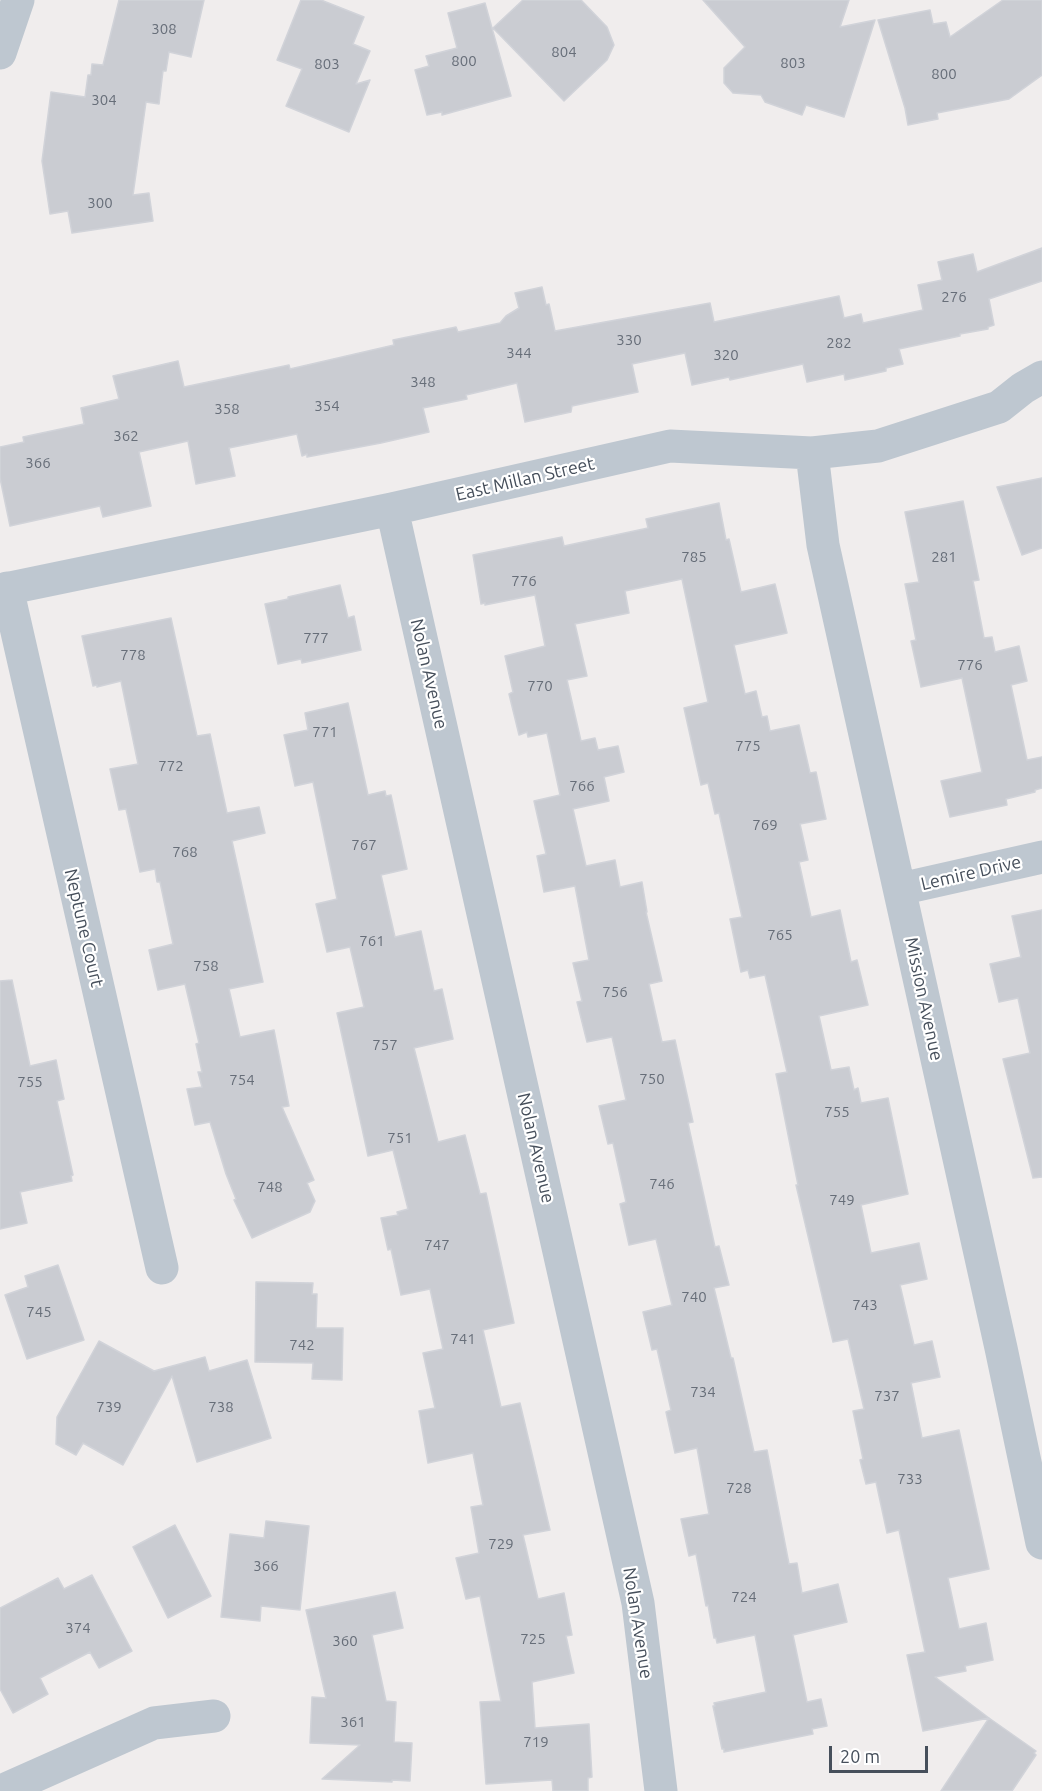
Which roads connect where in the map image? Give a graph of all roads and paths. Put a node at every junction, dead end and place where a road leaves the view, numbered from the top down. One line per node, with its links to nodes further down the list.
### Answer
1 (18, 0): 2 (street)
2 (0, 53)
3 (1042, 377): 4 (street, East Millan Street)
4 (812, 453): 5 (street, East Millan Street); 8 (street, Mission Avenue)
5 (392, 509): 6 (street, East Millan Street); 13 (street, Nolan Avenue)
6 (4, 589): 9 (street, Neptune Court)
7 (1042, 857): 8 (street, Lemire Drive)
8 (900, 889): 10 (street, Mission Avenue)
9 (162, 1268)
10 (1042, 1543)
11 (214, 1716): 12 (street)
12 (1, 1791)
13 (661, 1791)

